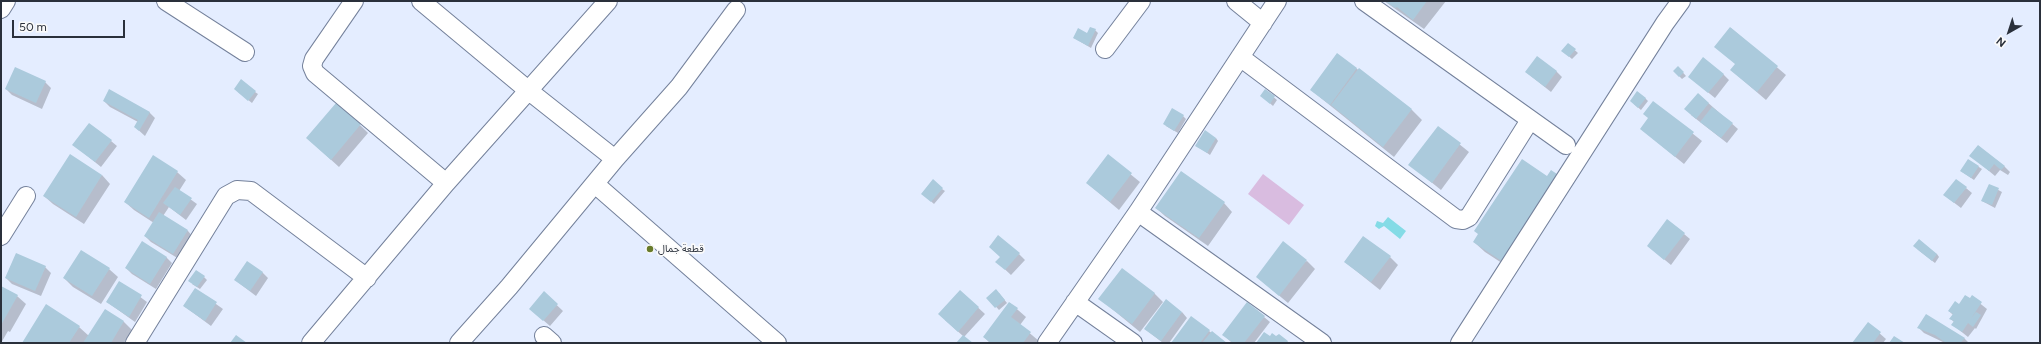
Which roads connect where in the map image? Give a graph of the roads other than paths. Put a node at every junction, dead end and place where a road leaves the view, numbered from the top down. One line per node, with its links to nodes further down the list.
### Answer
1 (6, 1): 11 (street)
2 (166, 1): 15 (street)
3 (354, 1): 21 (street)
4 (421, 1): 17 (street)
5 (608, 1): 17 (street)
6 (1141, 1): 14 (street)
7 (1236, 1): 13 (street)
8 (1277, 1): 13 (street)
9 (1364, 1): 18 (street)
10 (1682, 1): 35 (street)
11 (1, 9)
12 (736, 10): 20 (street)
13 (1263, 23): 16 (street)
14 (1105, 49)
15 (245, 52)
16 (1240, 57): 18 (street); 24 (street)
17 (529, 91): 20 (street); 21 (street)
18 (1530, 120): 19 (street)
19 (1566, 145)
20 (615, 159): 22 (street)
21 (446, 183): 26 (street)
22 (595, 184): 30 (street); 31 (street)
23 (26, 196): 25 (street)
24 (1138, 212): 27 (street); 34 (street)
25 (1, 236)
26 (367, 278): 28 (street); 29 (street)
27 (1075, 302): 32 (street); 33 (street)
28 (135, 343)
29 (311, 343)
30 (459, 343)
31 (777, 343)
32 (1047, 343)
33 (1133, 343)
34 (1322, 343)
35 (1460, 343)

